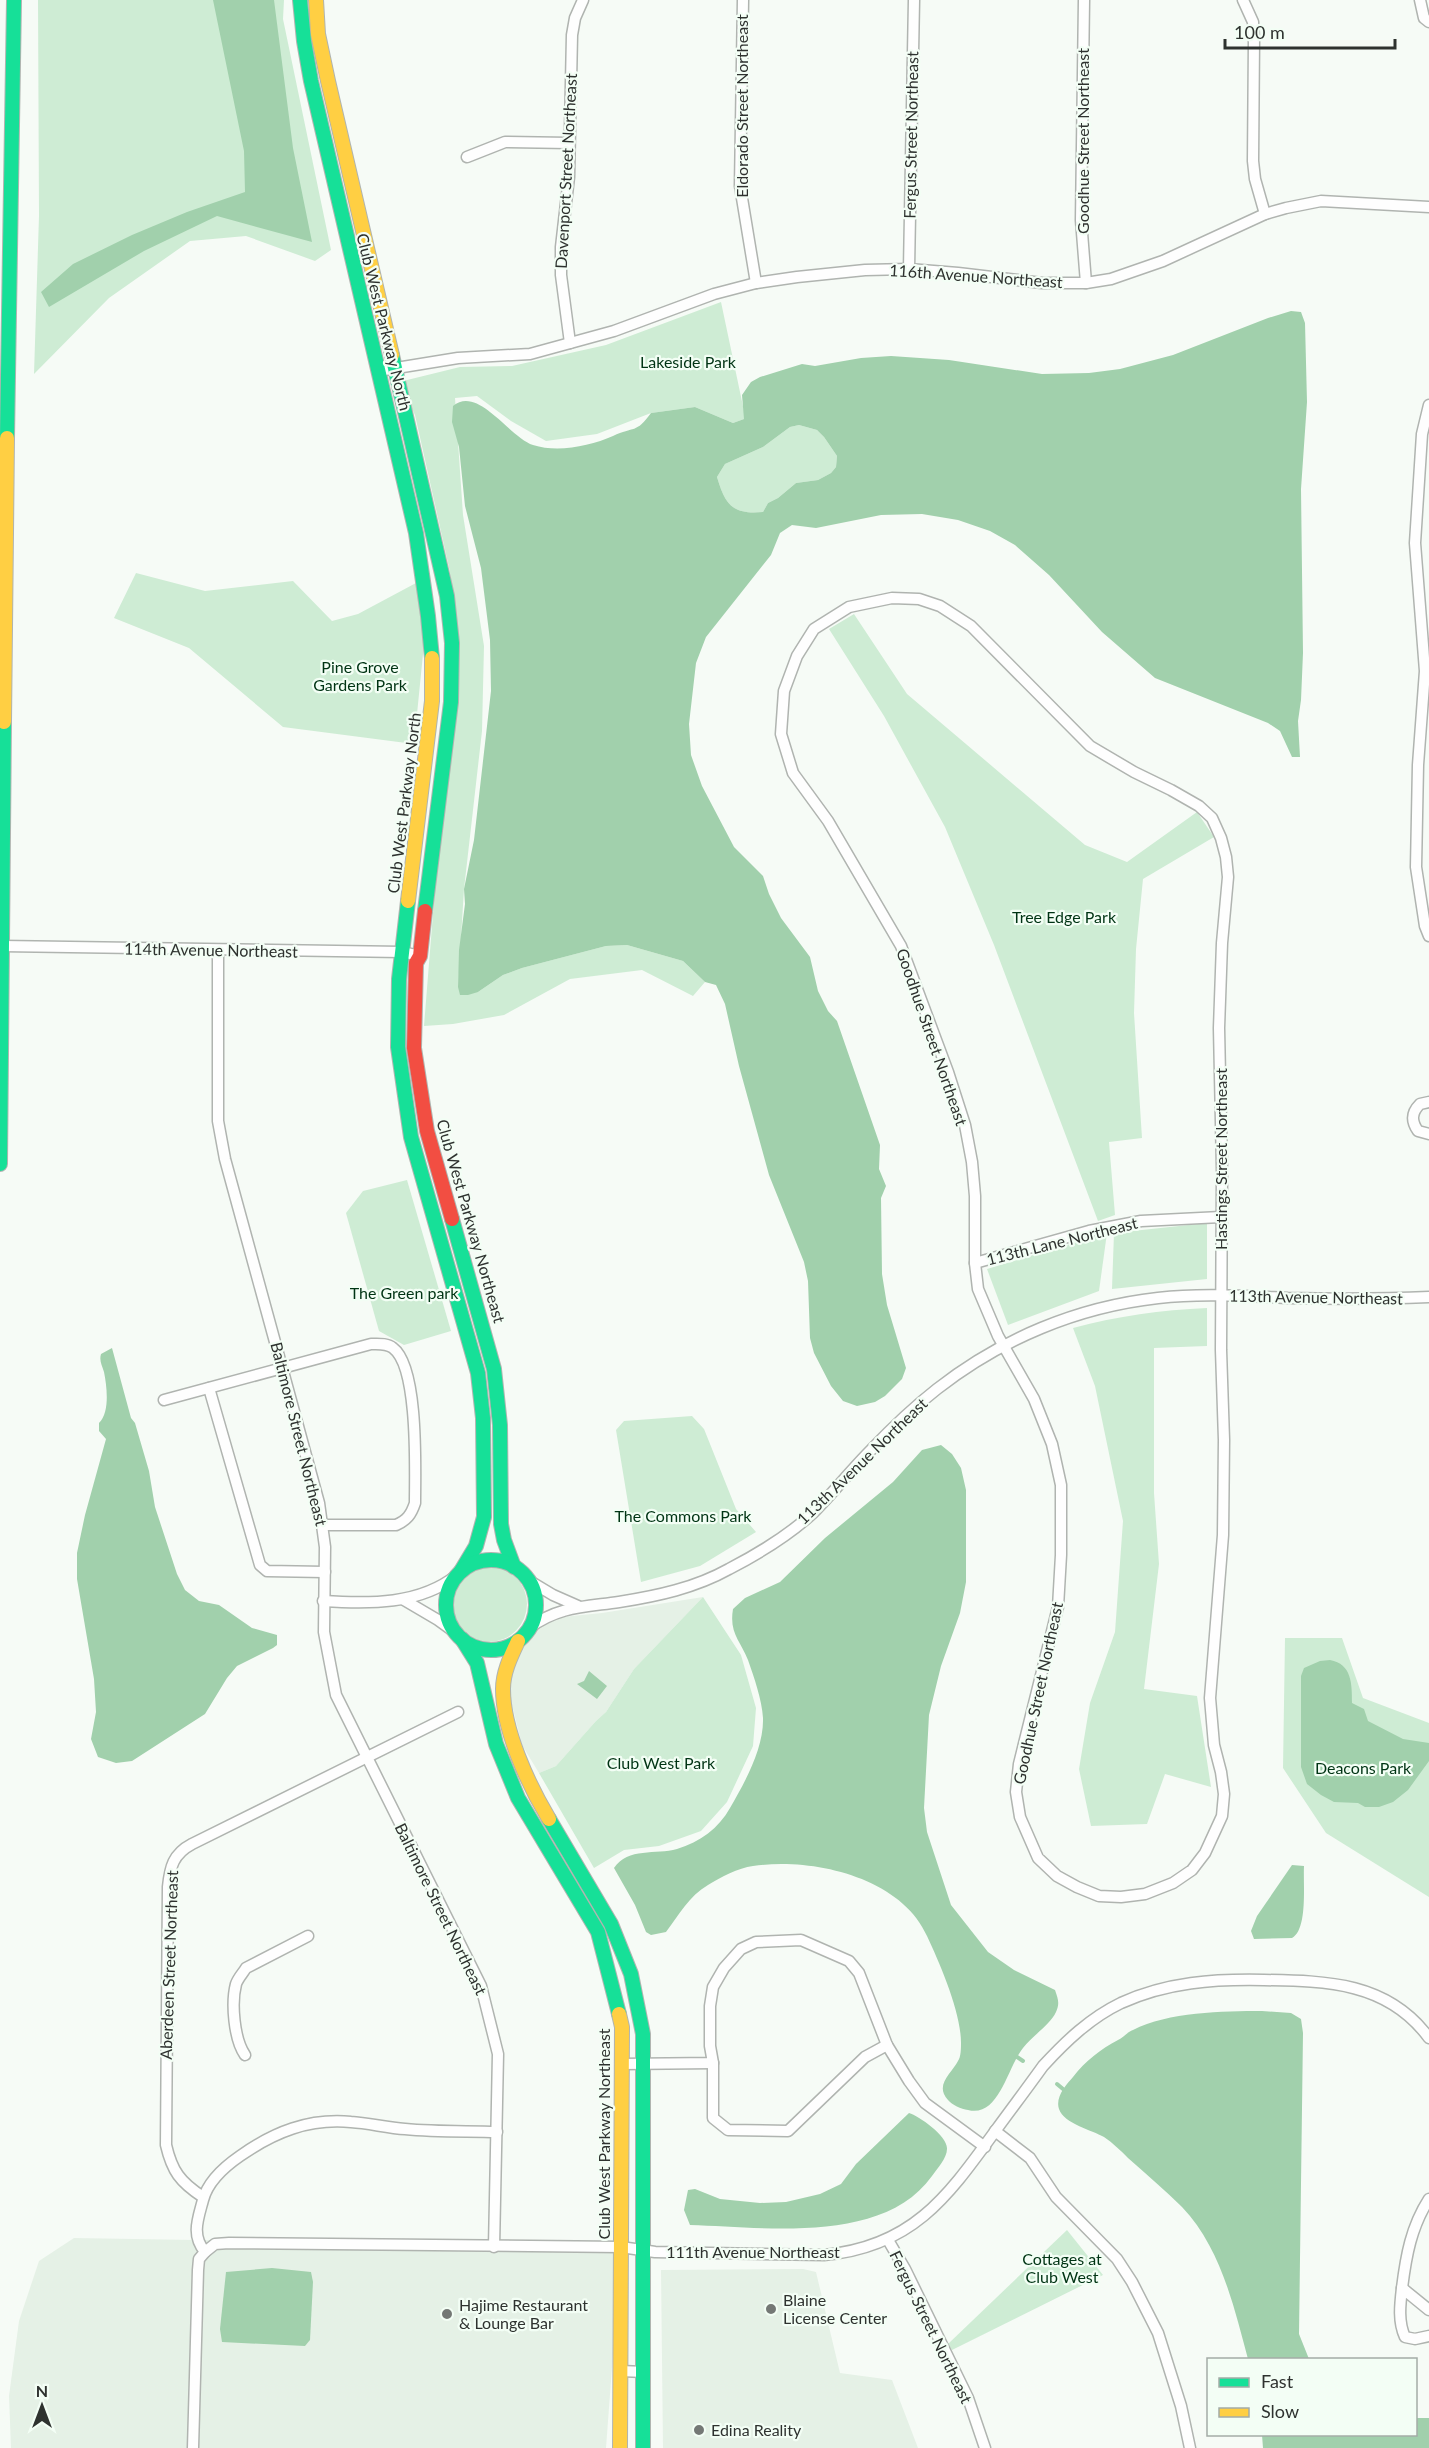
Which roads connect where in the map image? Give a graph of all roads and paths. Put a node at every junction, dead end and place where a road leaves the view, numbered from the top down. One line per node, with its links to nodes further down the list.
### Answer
1 (14, 0): 24 (main road)
2 (300, 0): 20 (main road, Club West Parkway North)
3 (316, 0): 19 (main road, Club West Parkway Northeast)
4 (583, 0): 11 (street, Davenport Street Northeast)
5 (743, 0): 16 (street, Eldorado Street Northeast)
6 (914, 0): 15 (street, Fergus Street Northeast)
7 (1084, 0): 17 (street, Goodhue Street Northeast)
8 (1243, 0): 14 (street)
9 (1420, 0): 10 (street)
10 (1429, 22)
11 (569, 142): 12 (street); 18 (street, Davenport Street Northeast)
12 (467, 157)
13 (1429, 207): 14 (street, 116th Avenue Northeast)
14 (1265, 214): 17 (street, 116th Avenue Northeast)
15 (909, 269): 16 (street, 116th Avenue Northeast); 17 (street, 116th Avenue Northeast)
16 (756, 283): 18 (street, 116th Avenue Northeast)
17 (1086, 283)
18 (570, 343): 19 (street, 116th Avenue Northeast)
19 (396, 368): 20 (street, 116th Avenue Northeast); 27 (main road, Club West Parkway Northeast)
20 (378, 371): 26 (main road, Club West Parkway North)
21 (1429, 405): 23 (street)
22 (837, 612): 31 (street, Hastings Street Northeast); 32 (street, Goodhue Street Northeast)
23 (1429, 936)
24 (3, 946): 25 (street, 114th Avenue Northeast); 30 (main road)
25 (218, 950): 26 (street, 114th Avenue Northeast); 36 (street, Baltimore Street Northeast)
26 (402, 952): 27 (street, 114th Avenue Northeast); 42 (main road, Club West Parkway North)
27 (420, 956): 40 (main road, Club West Parkway Northeast)
28 (1429, 1102): 29 (street)
29 (1429, 1134)
30 (0, 1164)
31 (1221, 1217): 32 (street, 113th Lane Northeast); 33 (street, Hastings Street Northeast)
32 (975, 1263): 35 (street, Goodhue Street Northeast)
33 (1222, 1296): 34 (street, 113th Avenue Northeast); 35 (street, 113th Avenue Northeast); 52 (street, Hastings Street Northeast)
34 (1429, 1297)
35 (1003, 1345): 46 (street, 113th Avenue Northeast); 52 (street, Goodhue Street Northeast)
36 (282, 1367): 37 (street); 39 (street, Baltimore Street Northeast); 39 (street)
37 (209, 1388): 38 (street); 41 (street)
38 (164, 1400)
39 (322, 1525): 41 (street, Baltimore Street Northeast)
40 (514, 1567): 42 (main road); 43 (main road)
41 (325, 1572): 45 (street, Baltimore Street Northeast)
42 (459, 1573): 44 (street); 48 (main road)
43 (528, 1580): 46 (street, 113th Avenue Northeast); 47 (main road)
44 (404, 1600): 45 (street); 48 (street)
45 (323, 1601): 51 (street, Baltimore Street Northeast)
46 (578, 1606): 47 (street, 113th Avenue Northeast)
47 (529, 1628): 49 (main road)
48 (459, 1636): 49 (main road); 58 (main road, Club West Parkway Northeast)
49 (518, 1641): 59 (main road)
50 (458, 1712): 51 (street, Aberdeen Street Northeast)
51 (367, 1757): 61 (street, Baltimore Street Northeast); 63 (street, Aberdeen Street Northeast)
52 (1121, 1897)
53 (308, 1936): 56 (street)
54 (1429, 2038): 60 (street, 111th Avenue Northeast)
55 (887, 2045): 57 (street); 57 (street); 62 (street)
56 (245, 2055)
57 (713, 2063): 59 (street)
58 (622, 2064): 59 (street); 67 (main road, Club West Parkway Northeast)
59 (643, 2065): 68 (main road)
60 (995, 2131): 62 (street, 111th Avenue Northeast); 79 (street)
61 (497, 2132): 63 (street); 66 (street, Baltimore Street Northeast)
62 (985, 2147): 65 (street, 111th Avenue Northeast)
63 (203, 2197): 69 (street)
64 (1429, 2199): 70 (street)
65 (888, 2240): 68 (street, 111th Avenue Northeast); 78 (street, Fergus Street Northeast)
66 (494, 2247): 67 (street, 111th Avenue Northeast); 69 (street, 111th Avenue Northeast)
67 (621, 2247): 68 (street, 111th Avenue Northeast); 73 (main road, Club West Parkway Northeast)
68 (643, 2250): 74 (main road)
69 (205, 2252): 75 (street)
70 (1402, 2288): 71 (street); 72 (street)
71 (1429, 2310)
72 (1429, 2337)
73 (621, 2371): 74 (street); 76 (main road, Club West Parkway Northeast)
74 (644, 2372): 77 (main road)
75 (193, 2448)
76 (620, 2448)
77 (643, 2448)
78 (985, 2448)
79 (1190, 2448)

